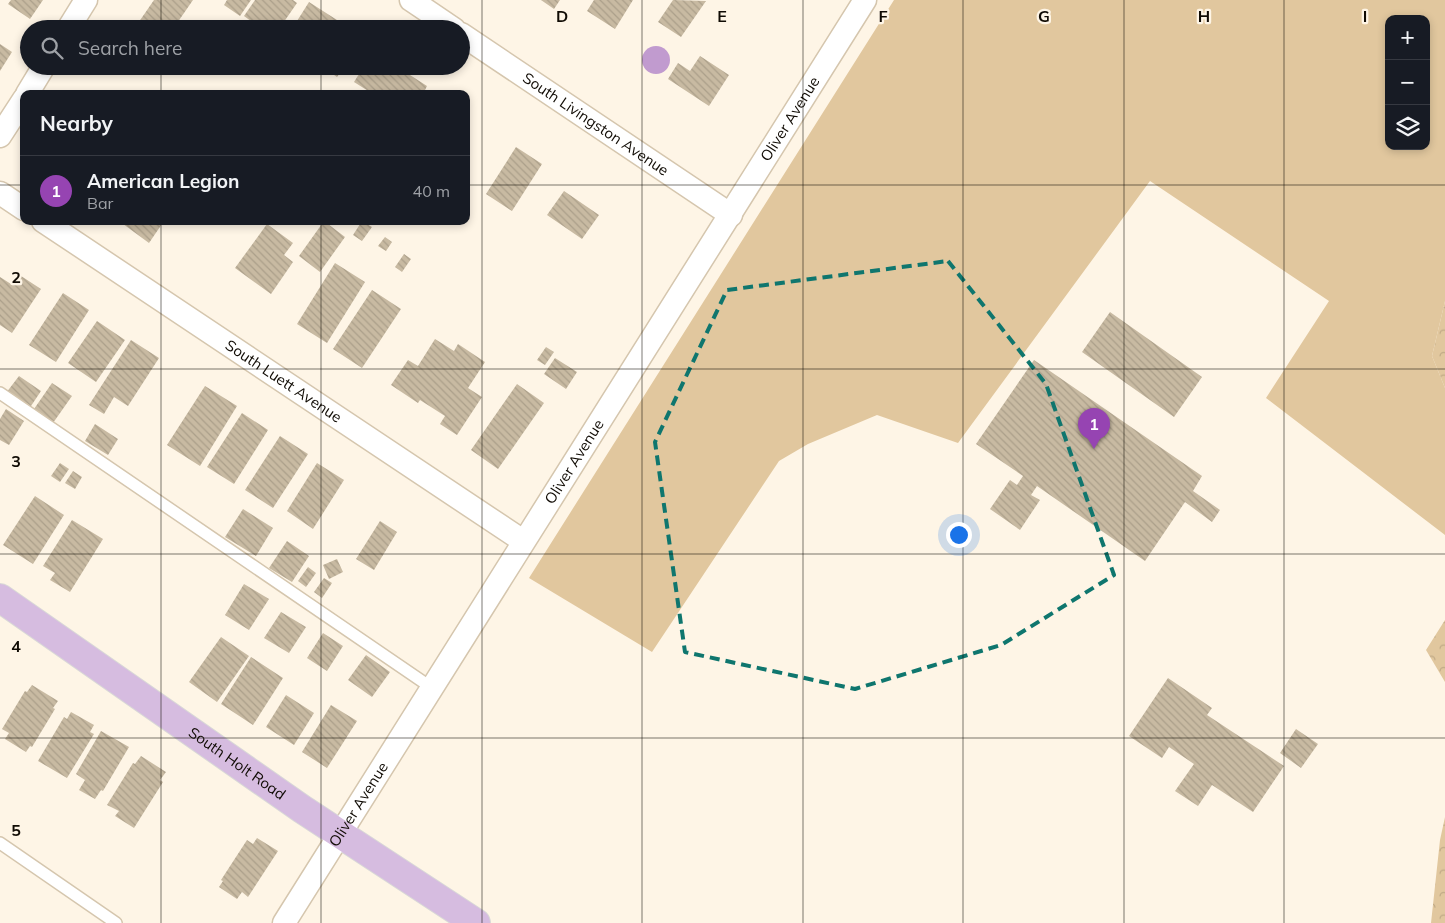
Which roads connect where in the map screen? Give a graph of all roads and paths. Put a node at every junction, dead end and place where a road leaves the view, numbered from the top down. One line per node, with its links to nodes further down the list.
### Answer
1 (86, 0): 4 (street)
2 (412, 0): 5 (street)
3 (865, 0): 13 (street, Oliver Avenue)
4 (74, 20)
5 (441, 20)
6 (470, 40): 13 (street, South Livingston Avenue)
7 (39, 75): 8 (street)
8 (29, 90)
9 (20, 105): 10 (street)
10 (0, 136)
11 (0, 193): 12 (street)
12 (20, 206)
13 (731, 215): 16 (street, Oliver Avenue)
14 (49, 225): 16 (street, South Luett Avenue)
15 (0, 393): 18 (lane)
16 (523, 541): 18 (street, Oliver Avenue)
17 (0, 598): 19 (main road, South Holt Road)
18 (432, 688): 19 (street, Oliver Avenue)
19 (342, 835): 22 (street, Oliver Avenue); 23 (main road, South Holt Road)
20 (0, 843): 21 (lane)
21 (116, 923)
22 (284, 923)
23 (476, 923)

